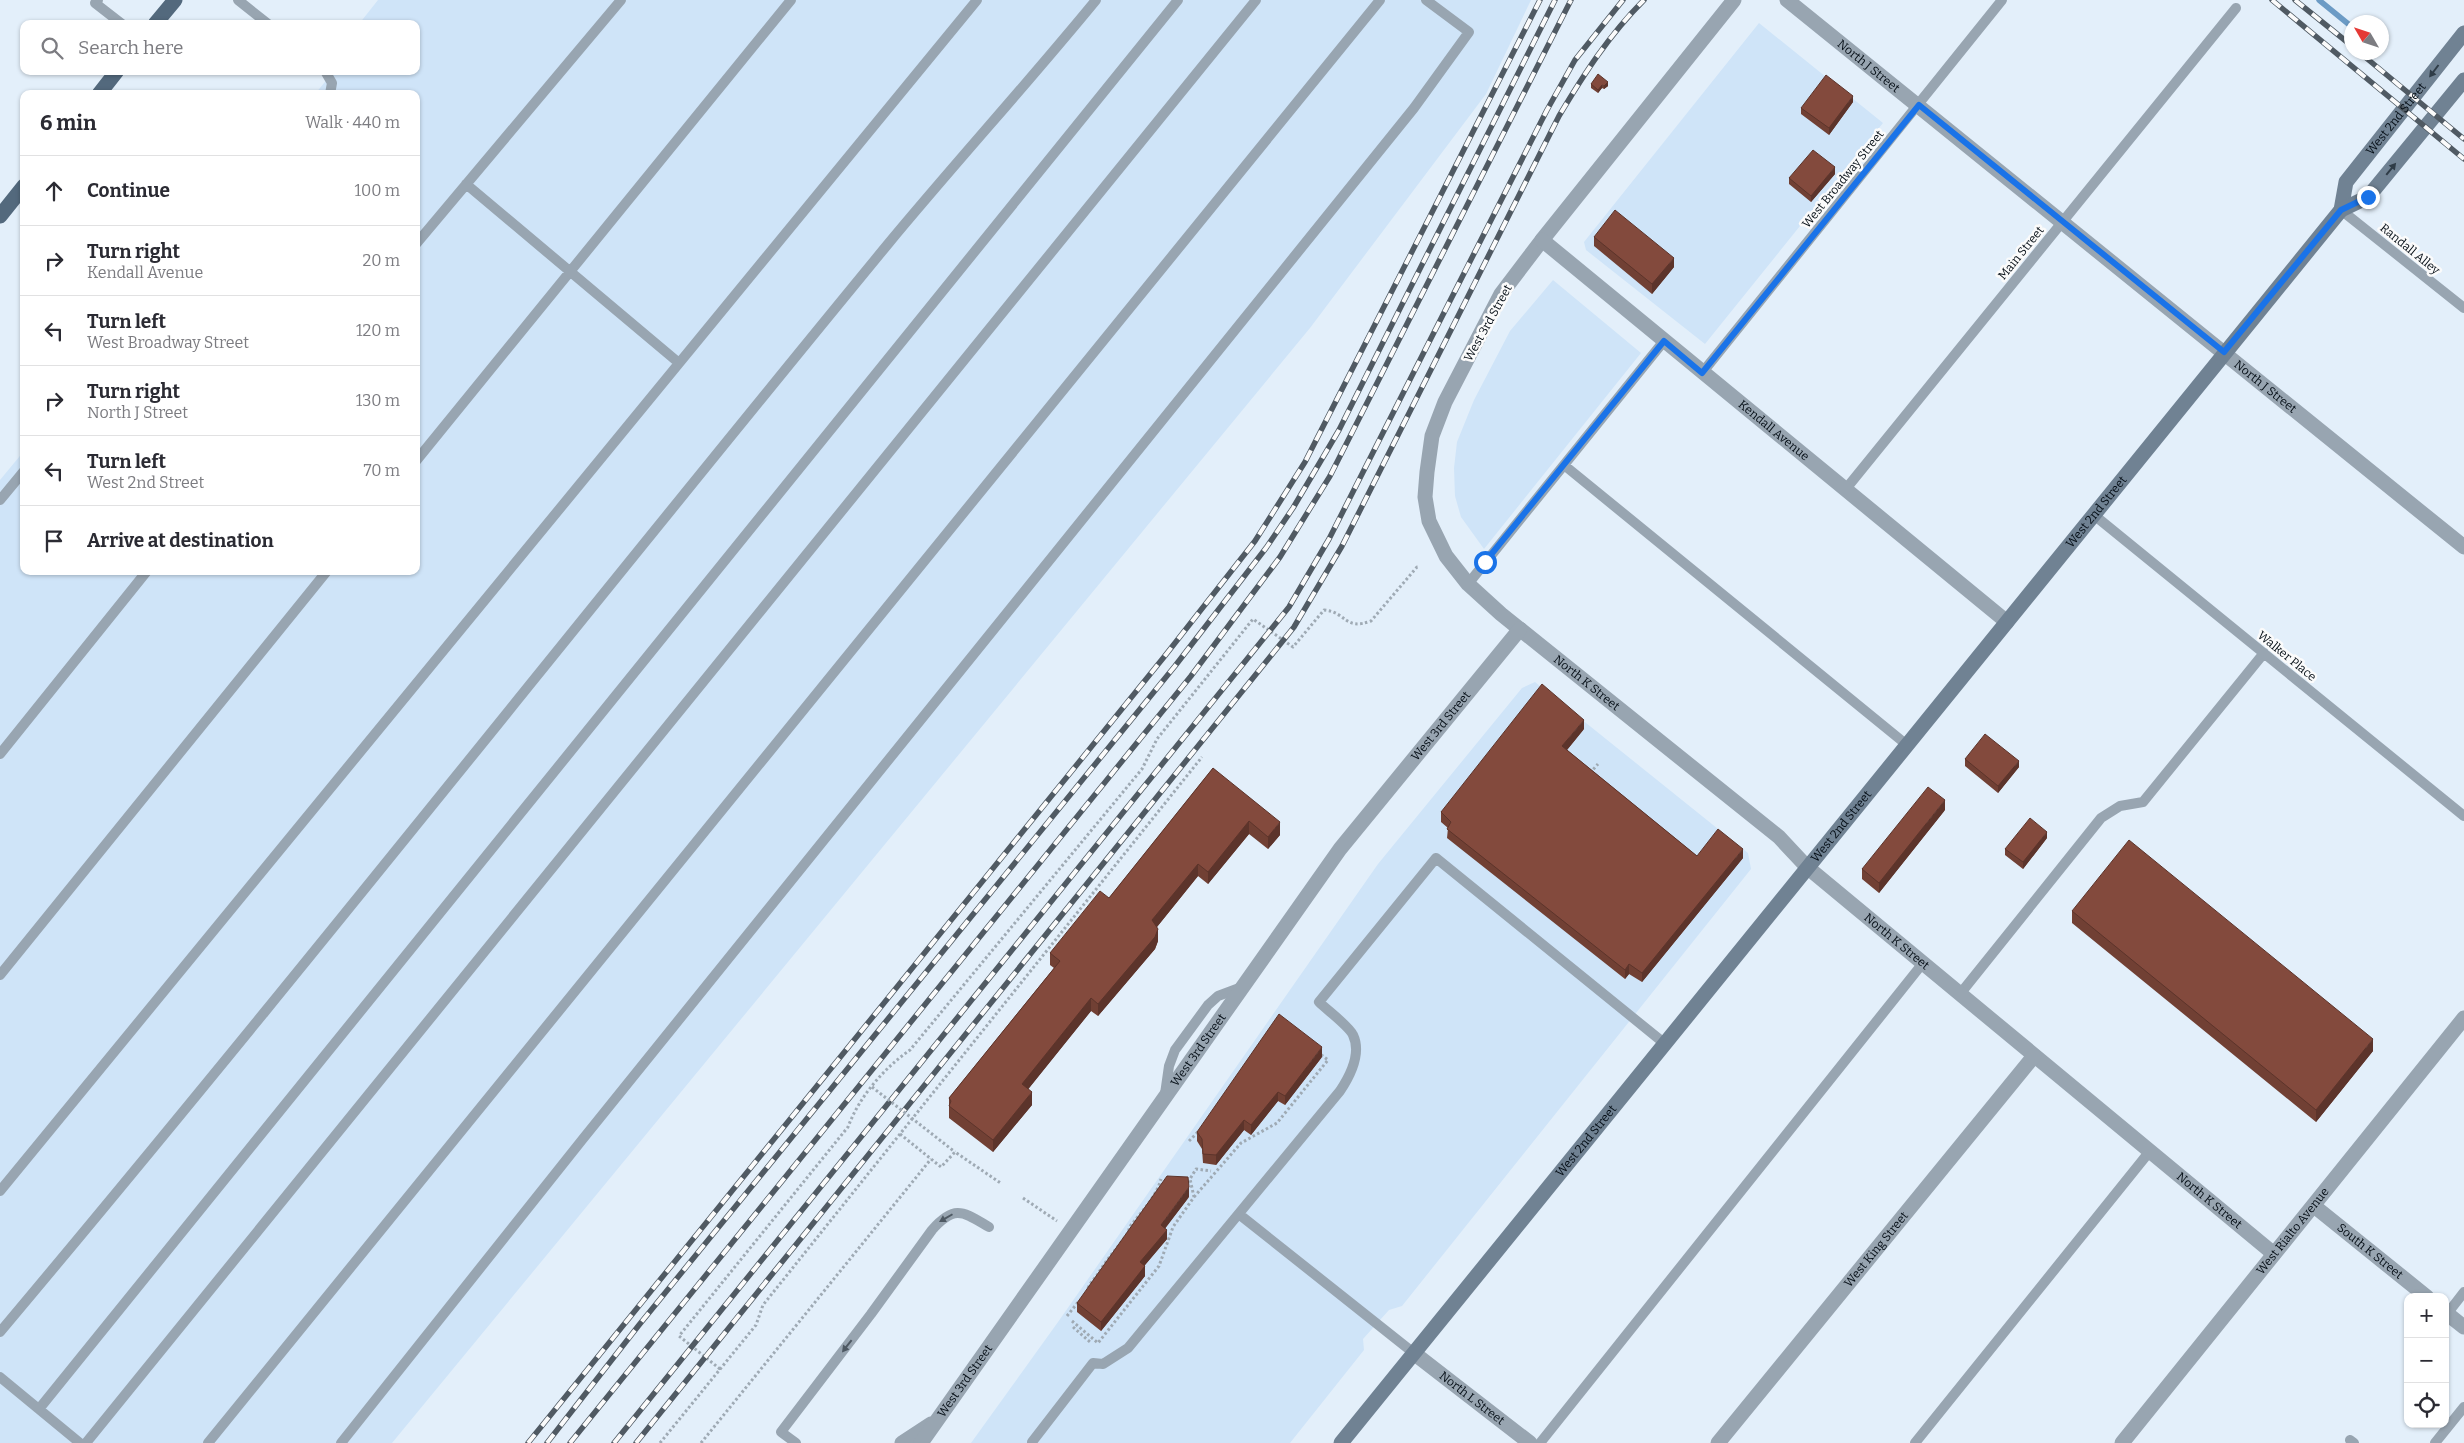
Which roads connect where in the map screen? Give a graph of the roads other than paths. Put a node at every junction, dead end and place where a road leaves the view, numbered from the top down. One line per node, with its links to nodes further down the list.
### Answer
1 (98, 0): 16 (lane)
2 (175, 0): 17 (main road)
3 (238, 0): 18 (lane)
4 (621, 0): 26 (lane)
5 (791, 0): 33 (lane)
6 (977, 0): 37 (lane)
7 (1096, 0): 73 (lane)
8 (1178, 0): 77 (lane)
9 (1256, 0): 81 (lane)
10 (1380, 0): 82 (lane)
11 (1426, 0): 83 (lane)
12 (1734, 0): 32 (street, West 3rd Street)
13 (1787, 0): 25 (street, North J Street)
14 (2002, 0): 25 (lane, West Broadway Street)
15 (2236, 8): 30 (lane, Main Street)
16 (117, 20)
17 (158, 20)
18 (263, 20)
19 (2464, 33): 28 (main road, West 2nd Street, one-way to 28)
20 (114, 75): 23 (main road)
21 (328, 75): 24 (lane)
22 (2464, 80): 28 (main road, West 2nd Street, one-way to 22)
23 (102, 90)
24 (331, 90)
25 (1919, 105): 30 (street, North J Street); 38 (lane, West Broadway Street)
26 (466, 184): 31 (lane); 33 (lane)
27 (20, 191): 29 (main road)
28 (2341, 210): 34 (lane, Randall Alley); 36 (main road, West 2nd Street)
29 (0, 216)
30 (2063, 221): 36 (street, North J Street); 42 (lane, Main Street)
31 (420, 239)
32 (1542, 240): 35 (street, Kendall Avenue); 48 (street, West 3rd Street)
33 (570, 271): 37 (lane); 39 (lane)
34 (2464, 308)
35 (1664, 341): 38 (street, Kendall Avenue); 40 (lane)
36 (2224, 352): 44 (main road, West 2nd Street); 45 (street, North J Street)
37 (679, 363): 63 (lane)
38 (1702, 373): 42 (street, Kendall Avenue)
39 (420, 456)
40 (1564, 465): 48 (lane); 52 (lane)
41 (20, 476): 43 (lane)
42 (1845, 490): 49 (street, Kendall Avenue)
43 (0, 500)
44 (2094, 515): 49 (main road, West 2nd Street); 51 (lane, Walker Place)
45 (2464, 547)
46 (144, 575): 53 (lane)
47 (324, 575): 57 (lane)
48 (1468, 584): 50 (street, West 3rd Street)
49 (2007, 622): 52 (main road, West 2nd Street)
50 (1520, 628): 55 (street, North K Street); 78 (street, West 3rd Street)
51 (2264, 653): 54 (lane, Walker Place); 58 (lane)
52 (1907, 745): 55 (main road, West 2nd Street)
53 (0, 754)
54 (2464, 816)
55 (1807, 867): 56 (street, North K Street); 60 (main road, West 2nd Street)
56 (1923, 963): 58 (street, North K Street); 89 (lane)
57 (0, 974)
58 (1960, 994): 61 (street, North K Street)
59 (2464, 1018): 64 (street, West Rialto Avenue)
60 (1664, 1043): 65 (lane); 74 (main road, West 2nd Street)
61 (2034, 1056): 62 (street, North K Street); 90 (street, West King Street)
62 (2150, 1152): 67 (street, North K Street); 91 (lane)
63 (0, 1190)
64 (2314, 1206): 67 (street, West Rialto Avenue); 69 (street, South K Street)
65 (1240, 1215): 74 (lane); 79 (lane)
66 (989, 1227): 84 (lane, one-way to 84)
67 (2274, 1254): 92 (street, West Rialto Avenue)
68 (2464, 1292): 70 (lane)
69 (2421, 1293)
70 (2449, 1310)
71 (2449, 1315): 72 (street)
72 (2464, 1327)
73 (0, 1332)
74 (1414, 1354): 87 (main road, West 2nd Street); 88 (street, North L Street)
75 (0, 1377): 77 (lane)
76 (2464, 1407): 93 (lane)
77 (39, 1409): 80 (lane)
78 (936, 1420): 85 (street); 86 (street, West 3rd Street)
79 (1032, 1442)
80 (80, 1443)
81 (86, 1443)
82 (208, 1443)
83 (341, 1443)
84 (796, 1443)
85 (902, 1443)
86 (921, 1443)
87 (1341, 1443)
88 (1530, 1443)
89 (1540, 1443)
90 (1718, 1443)
91 (1915, 1443)
92 (2122, 1443)
93 (2435, 1443)

